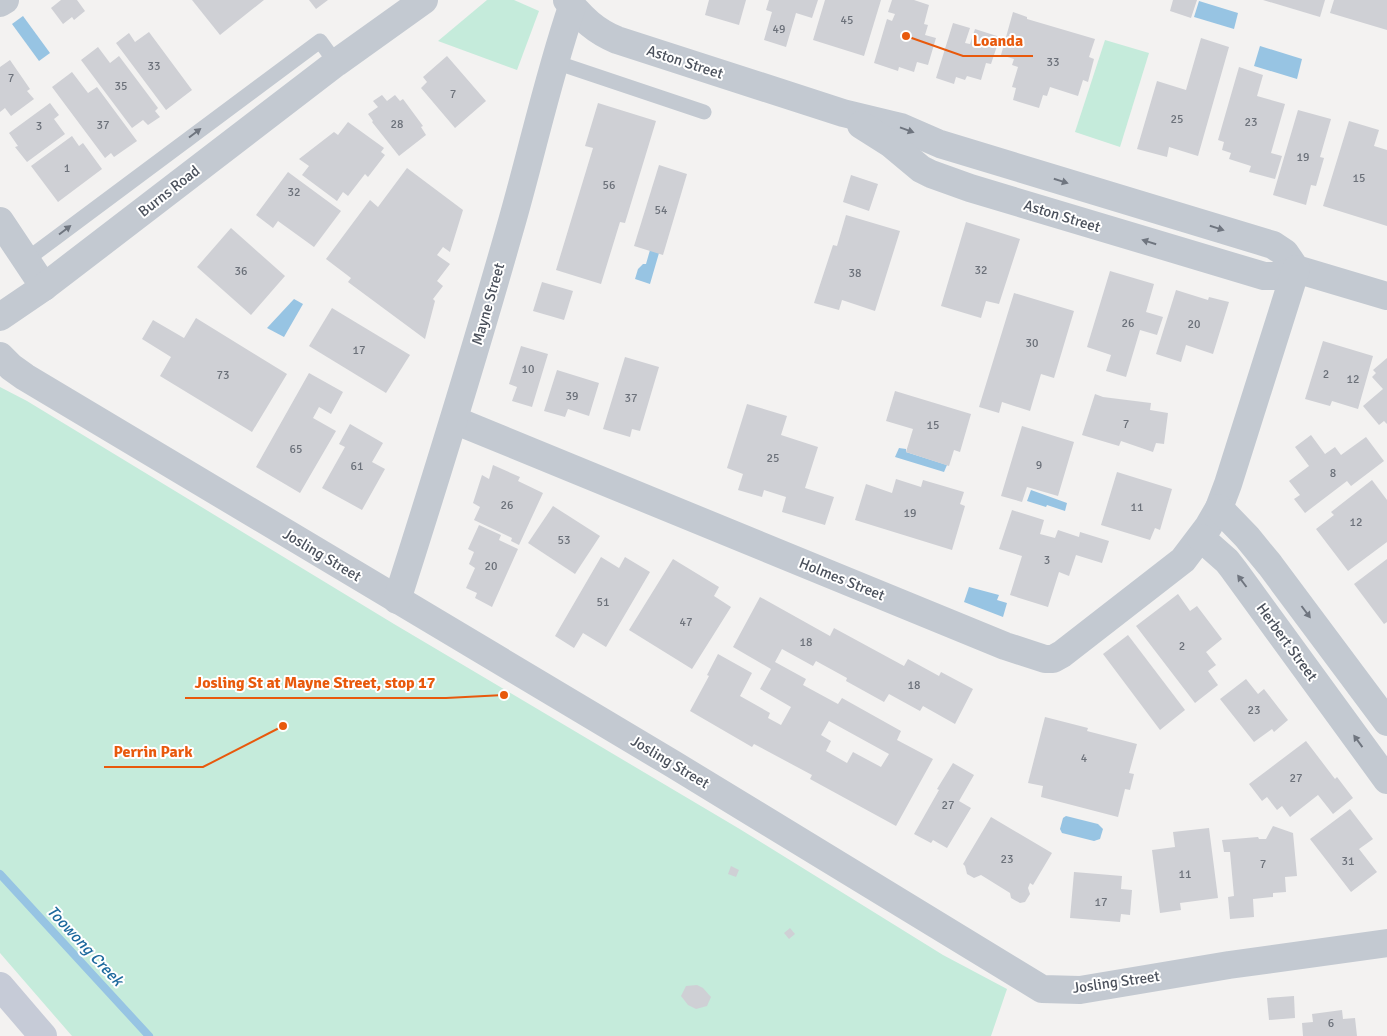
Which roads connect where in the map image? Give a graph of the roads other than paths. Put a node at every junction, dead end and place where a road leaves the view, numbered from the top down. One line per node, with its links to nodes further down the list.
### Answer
1 (4, 0): 3 (street)
2 (424, 0): 6 (street, Burns Road)
3 (0, 3)
4 (570, 3): 5 (street, Mayne Street); 10 (street, Aston Street)
5 (555, 62): 7 (lane); 15 (street, Mayne Street)
6 (336, 63): 9 (lane, Burns Road, one-way to 6); 11 (street, Burns Road)
7 (704, 112)
8 (0, 221): 9 (street)
9 (26, 260): 11 (street)
10 (1296, 269): 12 (street); 16 (street)
11 (44, 287): 13 (street, Burns Road)
12 (1387, 296)
13 (0, 317)
14 (0, 356): 18 (street, Josling Street)
15 (454, 420): 17 (street, Holmes Street); 18 (street, Mayne Street)
16 (1219, 508): 17 (street); 19 (street, one-way to 19)
17 (1201, 538): 20 (street, Herbert Street, one-way to 17)
18 (397, 600): 21 (street, Josling Street)
19 (1387, 722)
20 (1387, 780)
21 (1387, 943)
22 (0, 986): 23 (street)
23 (43, 1036)

